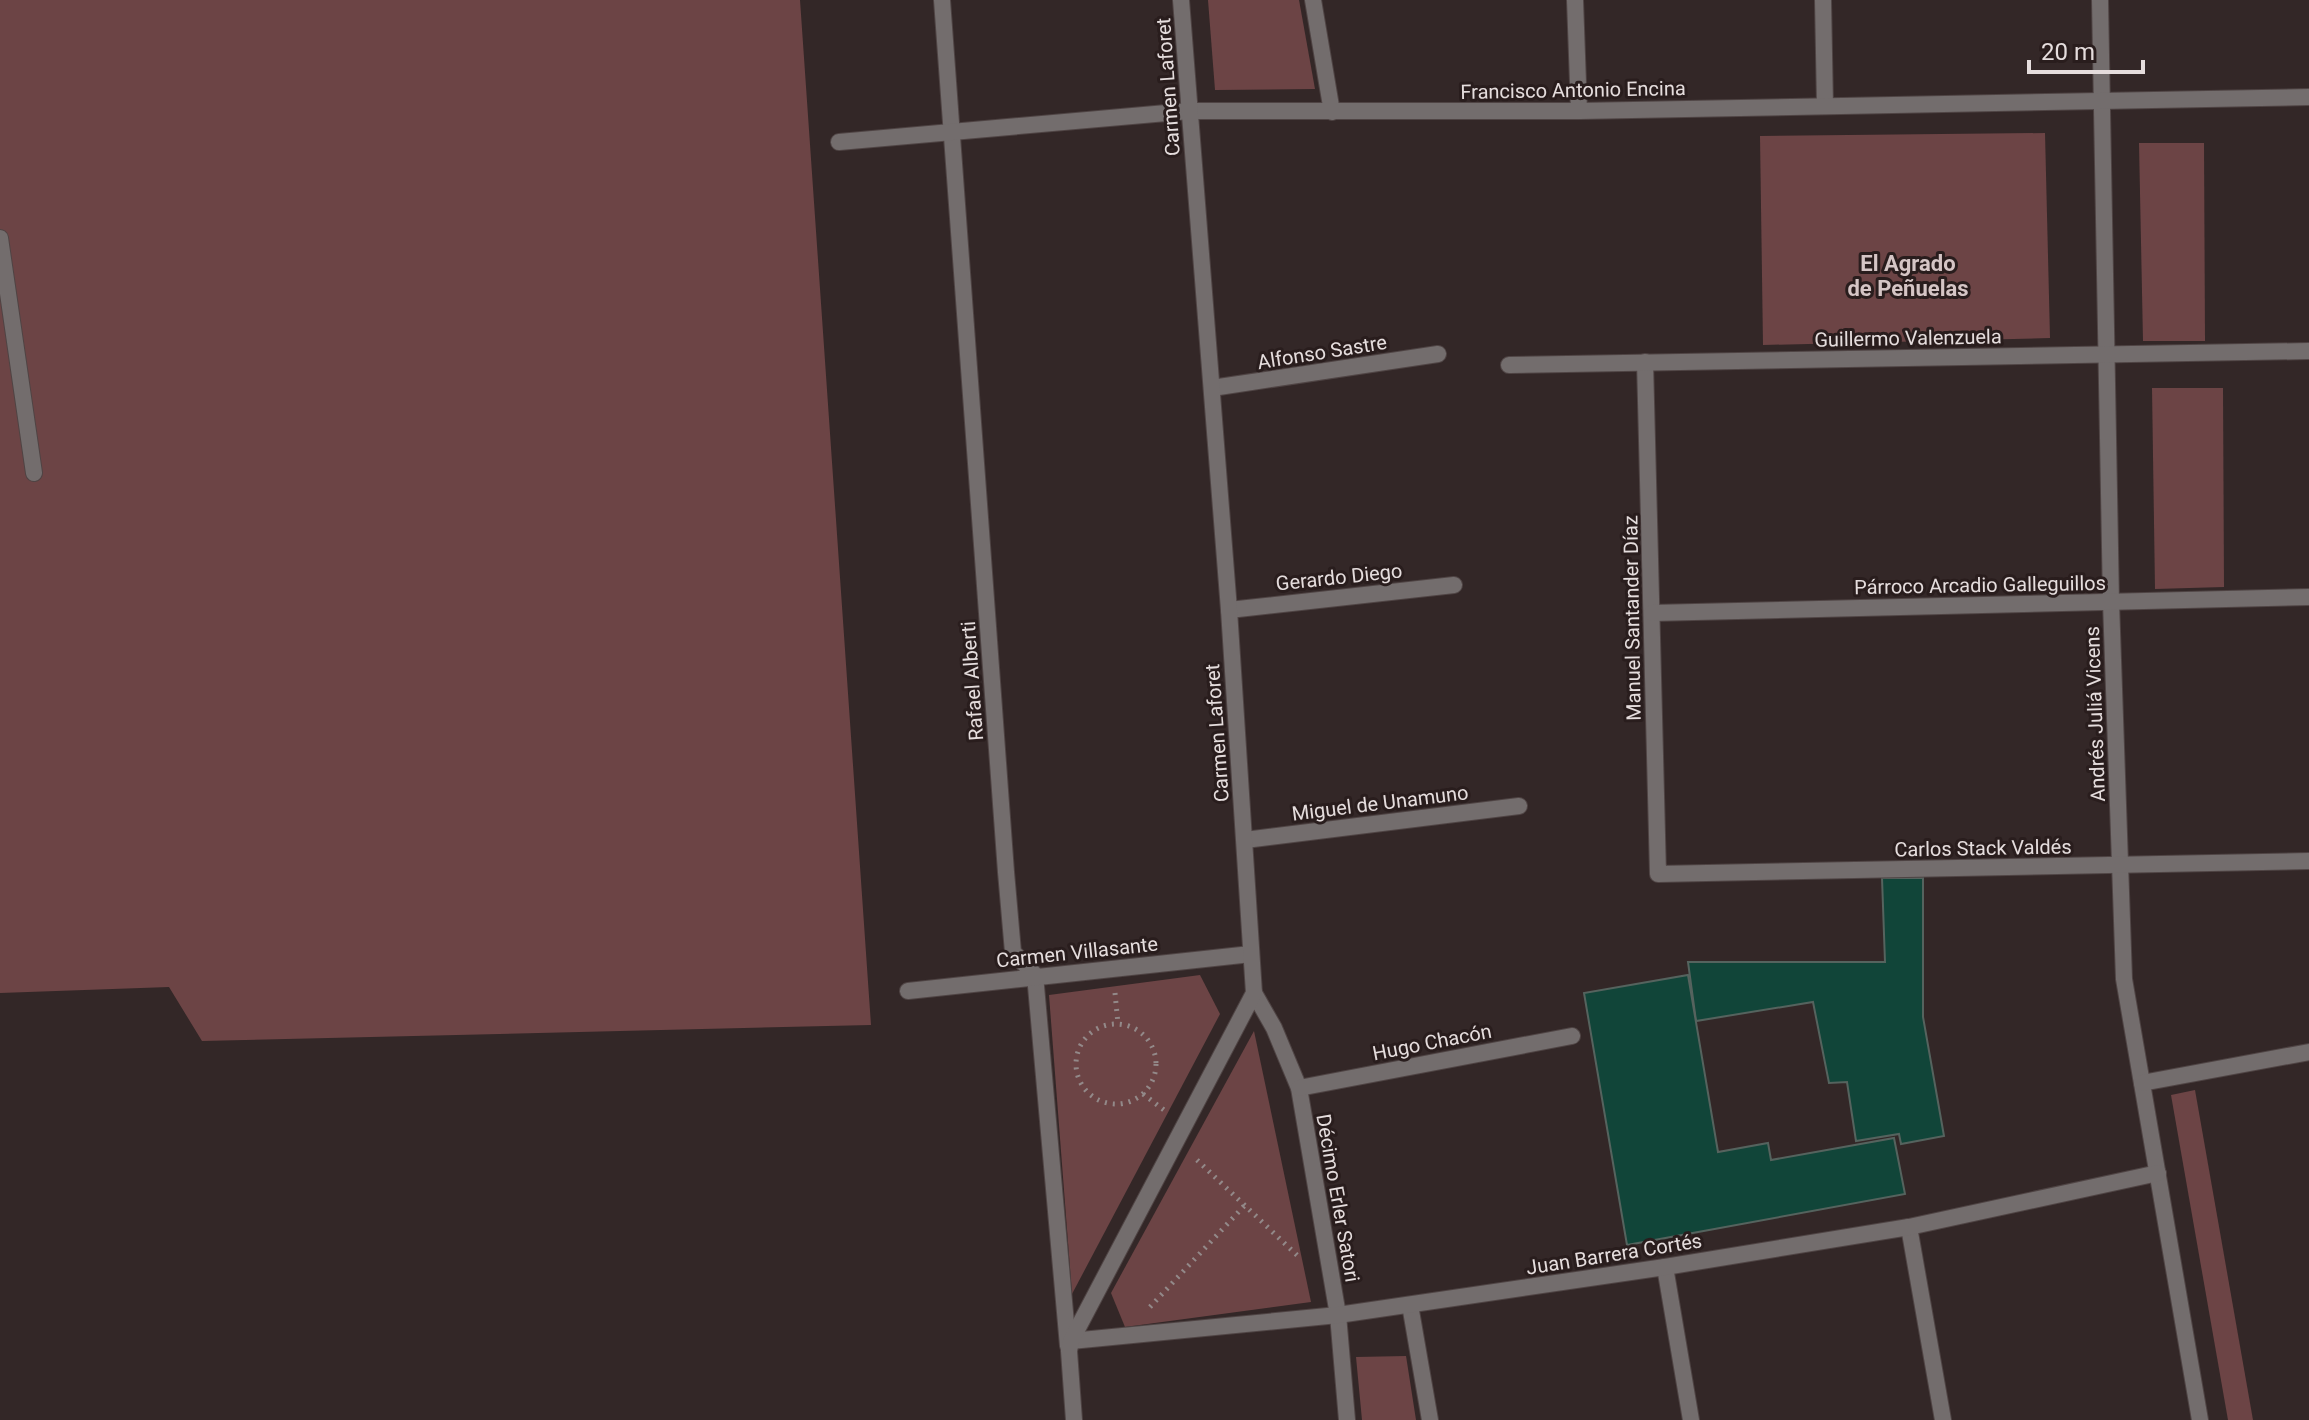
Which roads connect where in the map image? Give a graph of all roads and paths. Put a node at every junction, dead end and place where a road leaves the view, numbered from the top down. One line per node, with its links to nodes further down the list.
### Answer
1 (942, 0): 13 (street, Rafael Alberti)
2 (1181, 0): 10 (street, Carmen Laforet)
3 (1313, 0): 12 (street)
4 (1575, 0): 11 (street)
5 (1823, 0): 9 (street)
6 (2100, 0): 8 (street, Andrés Juliá Vicens)
7 (2309, 97): 8 (street, Francisco Antonio Encina)
8 (2101, 101): 9 (street, Francisco Antonio Encina); 18 (street, Andrés Juliá Vicens)
9 (1825, 106): 11 (street, Francisco Antonio Encina)
10 (1189, 111): 12 (street, Francisco Antonio Encina); 13 (street, Francisco Antonio Encina); 21 (street, Carmen Laforet)
11 (1579, 111): 12 (street, Francisco Antonio Encina)
12 (1332, 112)
13 (952, 132): 14 (street, Francisco Antonio Encina); 34 (street, Rafael Alberti)
14 (839, 142)
15 (0, 238): 22 (street)
16 (2309, 351): 18 (street, Guillermo Valenzuela)
17 (1438, 354): 21 (street, Alfonso Sastre)
18 (2106, 354): 19 (street, Guillermo Valenzuela); 25 (street, Andrés Juliá Vicens)
19 (1645, 362): 20 (street, Guillermo Valenzuela); 27 (street, Manuel Santander Díaz)
20 (1509, 365)
21 (1212, 388): 26 (street, Carmen Laforet)
22 (34, 473)
23 (1454, 585): 26 (street, Gerardo Diego)
24 (2309, 597): 25 (street, Párroco Arcadio Galleguillos)
25 (2111, 602): 27 (street, Párroco Arcadio Galleguillos); 31 (street, Andrés Juliá Vicens)
26 (1229, 610): 29 (street, Carmen Laforet)
27 (1652, 613): 32 (street, Manuel Santander Díaz)
28 (1519, 806): 29 (street, Miguel de Unamuno)
29 (1245, 840): 33 (street, Carmen Laforet)
30 (2309, 861): 31 (street, Carlos Stack Valdés)
31 (2121, 865): 32 (street, Carlos Stack Valdés); 39 (street, Andrés Juliá Vicens)
32 (1658, 874)
33 (1251, 954): 34 (street, Carmen Villasante); 36 (street, Carmen Laforet)
34 (1035, 975): 35 (street, Carmen Villasante); 51 (street)
35 (908, 991)
36 (1254, 993): 40 (street, Décimo Erler Satori); 42 (street)
37 (1572, 1036): 40 (street, Hugo Chacón)
38 (2309, 1052): 39 (street)
39 (2142, 1083): 43 (street, Andrés Juliá Vicens)
40 (1299, 1088): 49 (street, Décimo Erler Satori)
41 (1148, 1089): 41 (path)
42 (1176, 1139): 44 (path); 51 (street)
43 (2158, 1173): 45 (street, Juan Barrera Cortés); 57 (street, Andrés Juliá Vicens)
44 (1245, 1205): 46 (path); 50 (path)
45 (1909, 1227): 47 (street, Juan Barrera Cortés); 56 (street)
46 (1301, 1259)
47 (1665, 1267): 48 (street, Juan Barrera Cortés); 55 (street)
48 (1410, 1305): 49 (street, Juan Barrera Cortés); 54 (street)
49 (1338, 1315): 50 (street, Juan Barrera Cortés); 53 (street, Décimo Erler Satori)
50 (1123, 1336): 51 (street, Juan Barrera Cortés)
51 (1070, 1346): 52 (street)
52 (1074, 1420)
53 (1347, 1420)
54 (1430, 1420)
55 (1691, 1420)
56 (1943, 1420)
57 (2200, 1420)

